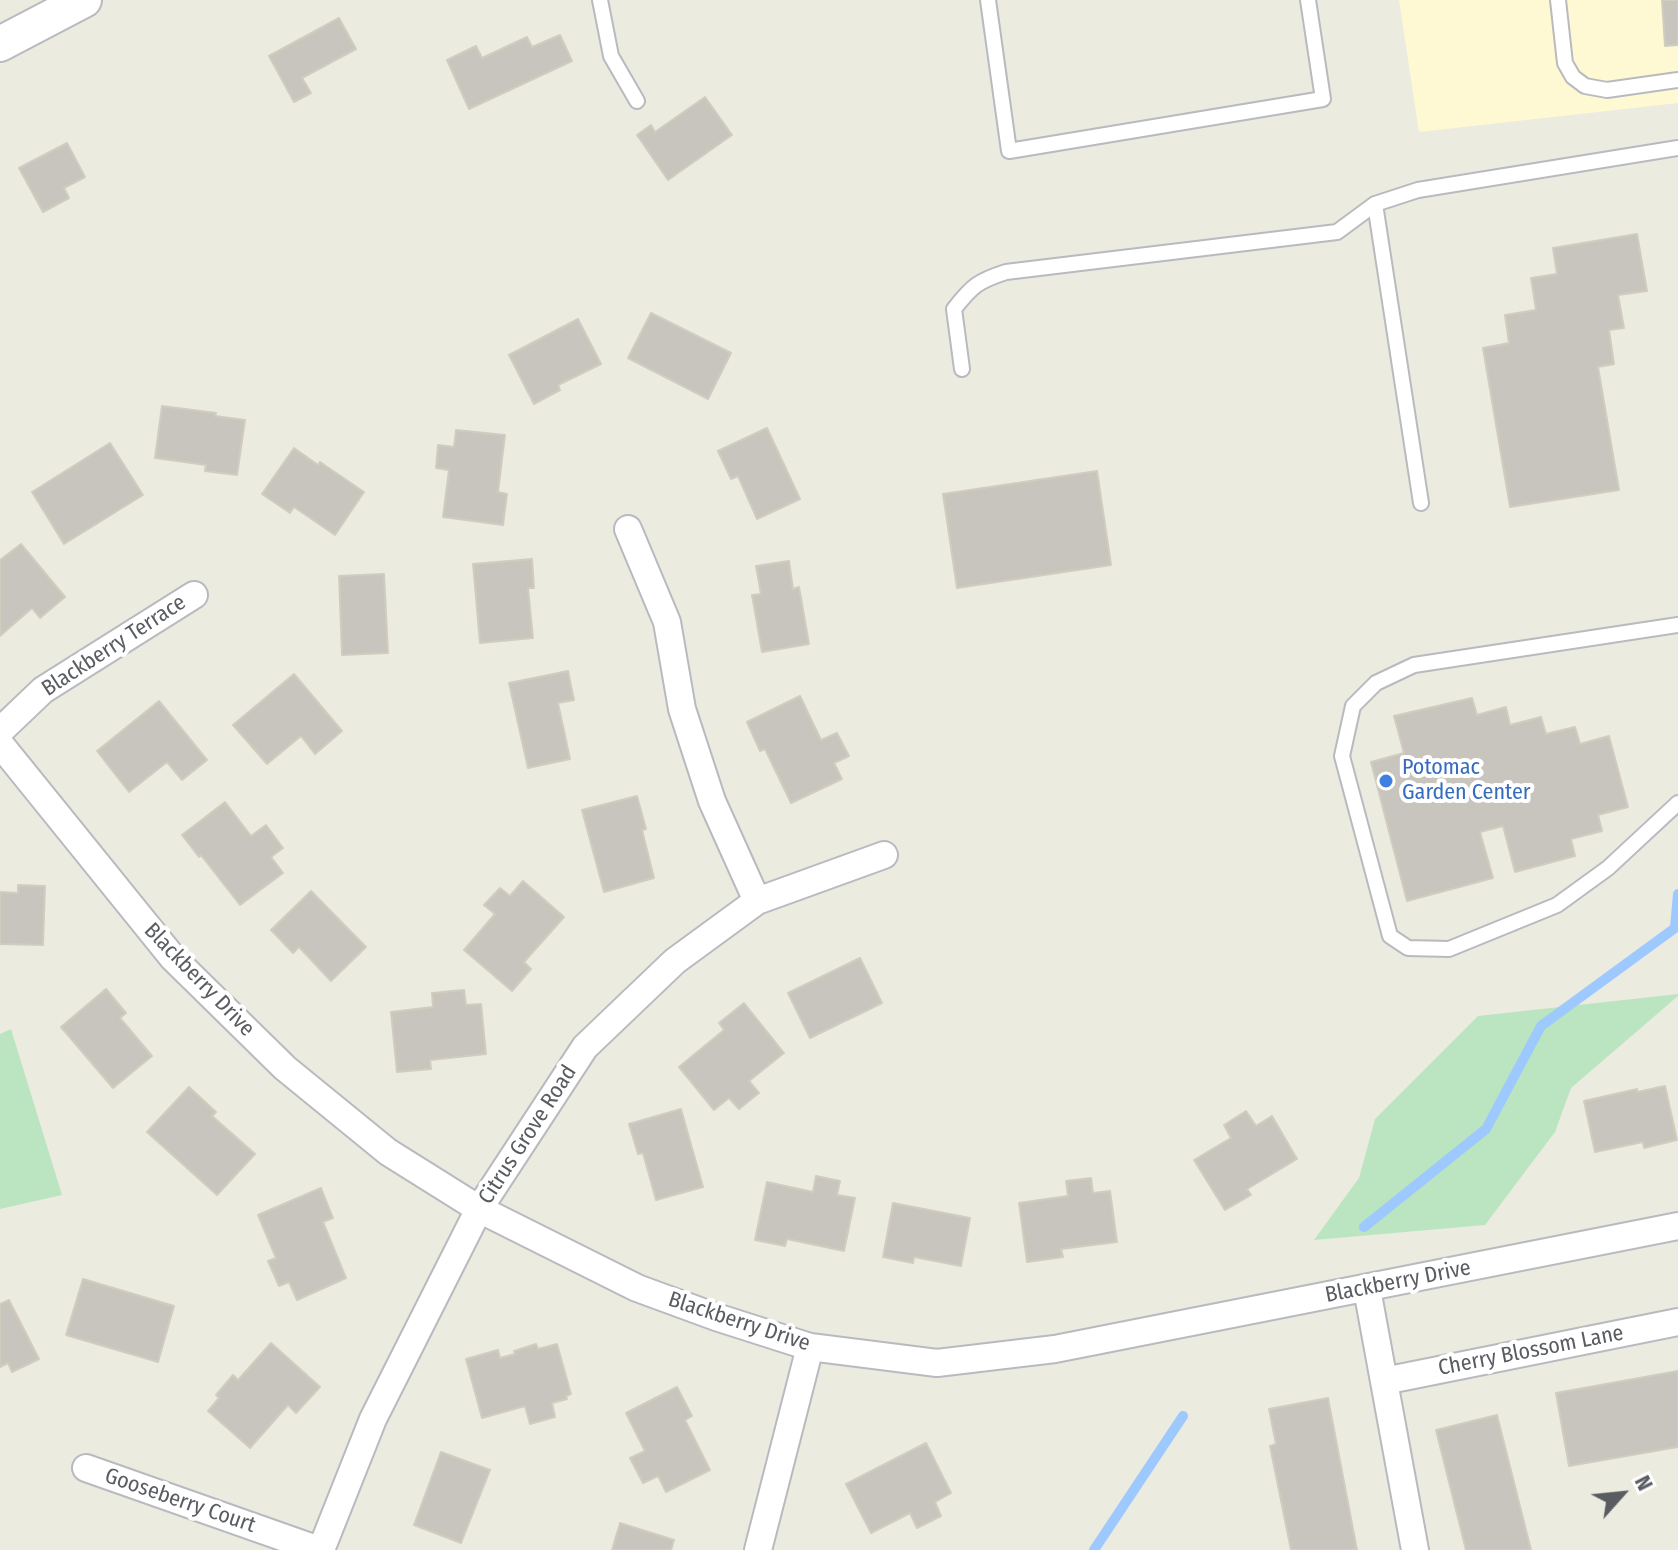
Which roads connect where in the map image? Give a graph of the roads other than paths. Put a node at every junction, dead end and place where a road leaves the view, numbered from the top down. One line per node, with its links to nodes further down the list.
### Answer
1 (84, 0): 6 (street)
2 (600, 0): 8 (lane)
3 (988, 0): 4 (lane)
4 (1308, 0)
5 (1558, 0): 7 (lane)
6 (0, 44)
7 (1678, 80)
8 (637, 101)
9 (1678, 148): 10 (lane)
10 (1375, 204): 11 (lane); 12 (lane)
11 (962, 369)
12 (1421, 503)
13 (628, 529): 20 (street)
14 (194, 595): 16 (street, Blackberry Terrace)
15 (1678, 625): 18 (lane)
16 (0, 731)
17 (0, 744): 21 (street, Blackberry Drive)
18 (1678, 803)
19 (884, 855): 20 (street, Citrus Grove Road)
20 (757, 901): 21 (street, Citrus Grove Road)
21 (479, 1209): 25 (street, Blackberry Drive); 28 (street, Citrus Grove Road)
22 (1678, 1226): 23 (street, Blackberry Drive)
23 (1367, 1289): 25 (street, Blackberry Drive); 26 (street)
24 (1678, 1322): 26 (street, Cherry Blossom Lane)
25 (810, 1347): 29 (street)
26 (1384, 1381): 30 (street)
27 (86, 1468): 28 (street, Gooseberry Court)
28 (320, 1550)
29 (758, 1550)
30 (1415, 1550)

